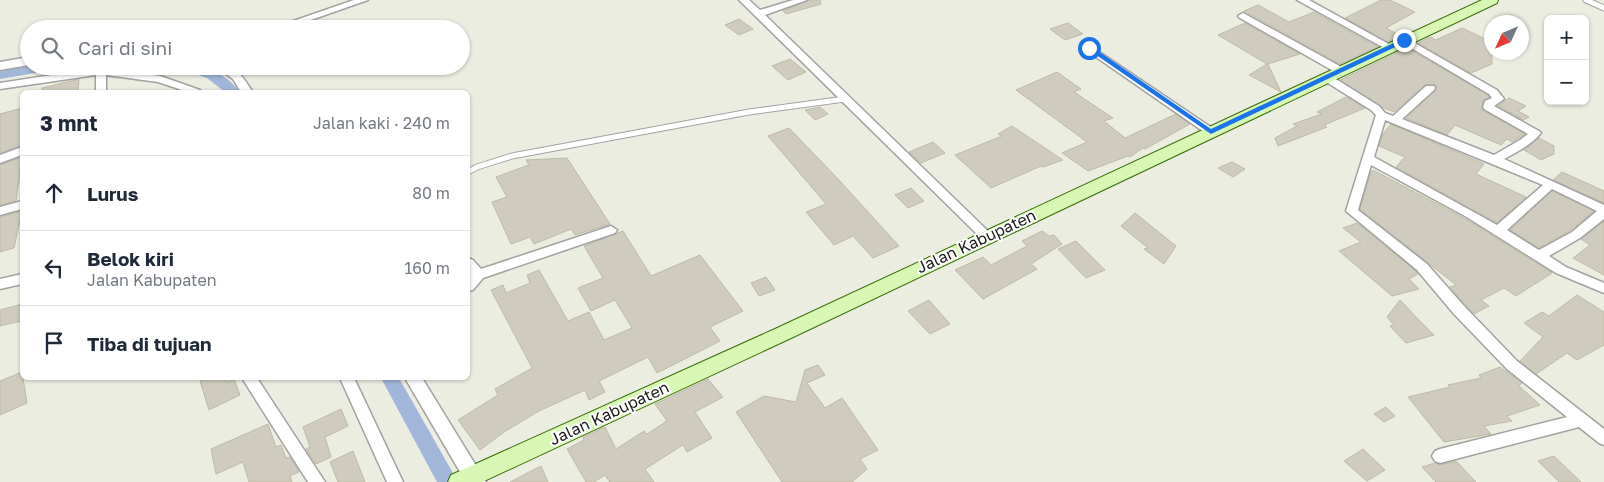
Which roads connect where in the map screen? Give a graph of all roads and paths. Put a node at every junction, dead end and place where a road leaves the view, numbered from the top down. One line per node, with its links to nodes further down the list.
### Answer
1 (363, 0): 10 (street)
2 (802, 0): 8 (street)
3 (1302, 0): 11 (street)
4 (1492, 0): 11 (main road, Jalan Kabupaten)
5 (1586, 0): 7 (lane)
6 (748, 1): 8 (street)
7 (1604, 8)
8 (758, 14): 25 (street)
9 (1243, 16): 15 (street)
10 (302, 20)
11 (1396, 44): 15 (main road, Jalan Kabupaten); 32 (street)
12 (1089, 48): 28 (street)
13 (20, 63): 14 (street)
14 (0, 66)
15 (1334, 74): 26 (street); 28 (main road, Jalan Kabupaten)
16 (66, 75): 20 (street)
17 (102, 75): 22 (street)
18 (137, 75): 23 (street)
19 (234, 75): 24 (street)
20 (0, 86)
21 (1430, 88): 27 (street)
22 (101, 90)
23 (190, 90)
24 (246, 90)
25 (845, 98): 33 (lane); 40 (street)
26 (1381, 116): 27 (street); 31 (street)
27 (1395, 120): 32 (street)
28 (1211, 132): 40 (main road, Jalan Kabupaten)
29 (20, 152): 30 (street)
30 (0, 159)
31 (1369, 159): 39 (street); 51 (street)
32 (1494, 160): 34 (street)
33 (470, 171)
34 (1551, 184): 37 (street); 39 (street)
35 (20, 206): 36 (street)
36 (0, 211)
37 (1604, 211): 41 (street)
38 (612, 230): 43 (street)
39 (1497, 232): 41 (street)
40 (986, 236): 54 (main road, Jalan Kabupaten)
41 (1538, 257): 47 (street)
42 (470, 265): 43 (street)
43 (478, 275): 46 (street)
44 (20, 279): 45 (street)
45 (0, 284)
46 (470, 284)
47 (1604, 288)
48 (250, 380): 55 (street)
49 (348, 380): 56 (street)
50 (414, 380): 54 (street)
51 (1582, 420): 52 (street); 53 (street)
52 (1604, 438)
53 (1440, 456)
54 (468, 480)
55 (317, 482)
56 (395, 482)

